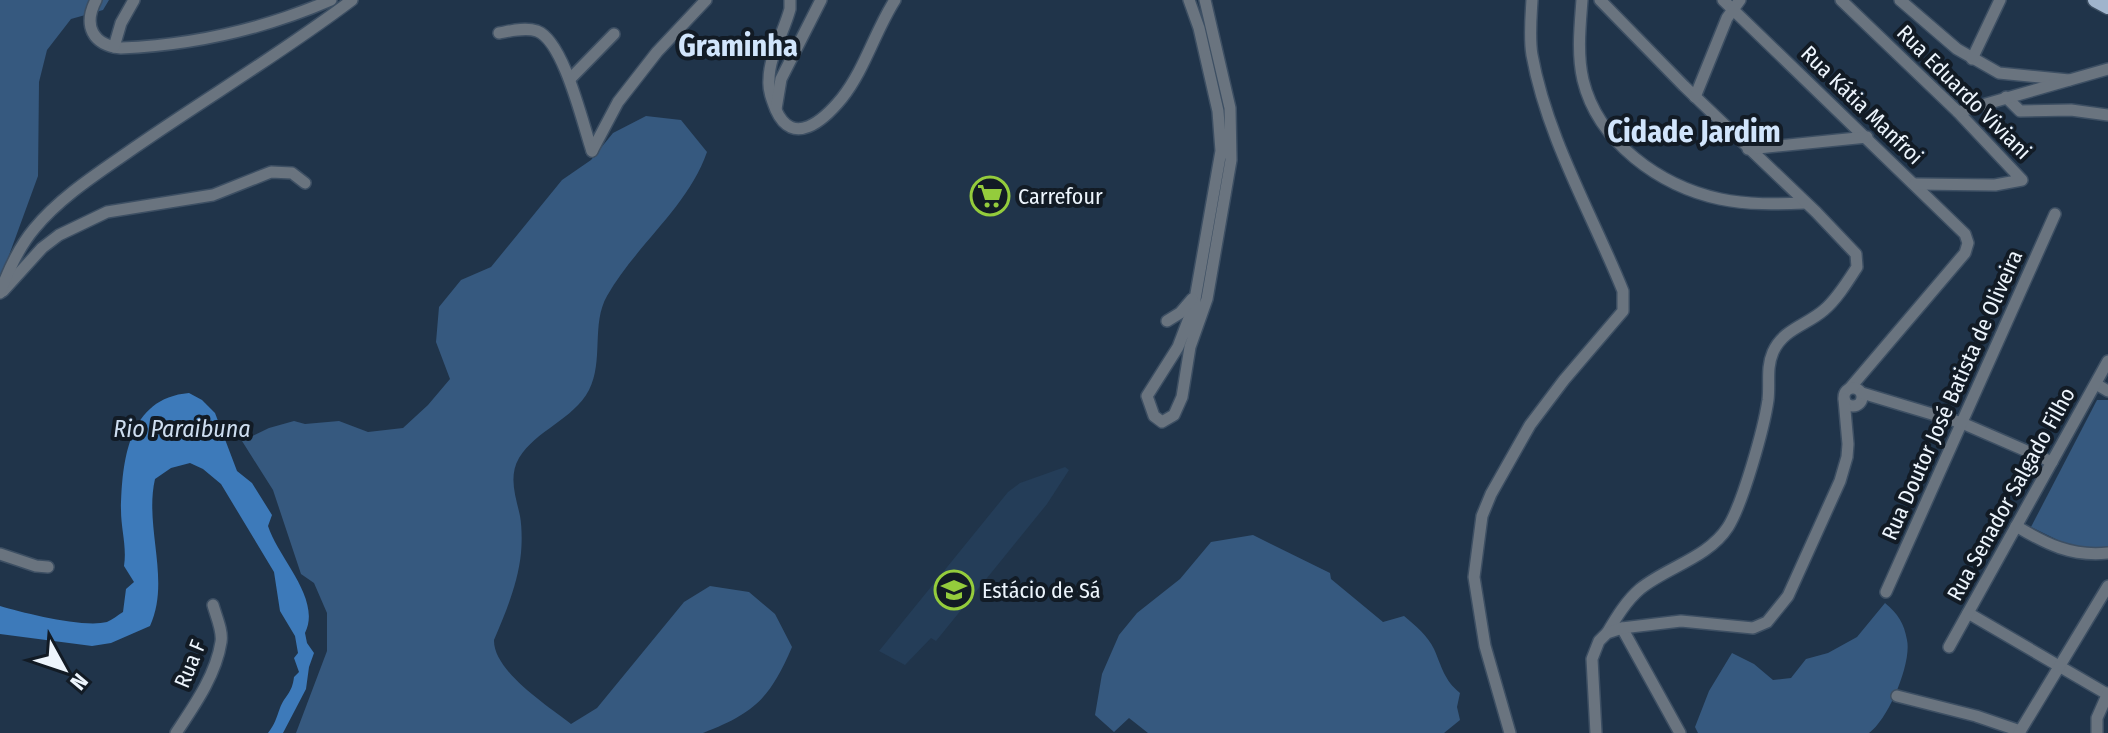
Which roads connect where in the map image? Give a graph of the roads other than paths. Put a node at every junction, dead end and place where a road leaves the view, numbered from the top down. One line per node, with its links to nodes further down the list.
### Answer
1 (96, 0): 23 (street)
2 (134, 0): 23 (street)
3 (331, 0): 23 (street)
4 (352, 0): 40 (street)
5 (706, 0): 26 (street)
6 (790, 0): 30 (street)
7 (821, 0): 30 (street)
8 (895, 0): 30 (street)
9 (1189, 0): 39 (street)
10 (1205, 0): 42 (street)
11 (1532, 0): 65 (street)
12 (1582, 0): 37 (street)
13 (1600, 0): 28 (street)
14 (1723, 0): 19 (street, Rua Kátia Manfroi)
15 (1841, 0): 31 (street, Rua Eduardo Viviani)
16 (1900, 0): 24 (street)
17 (2000, 0): 24 (street)
18 (2095, 0): 20 (main road)
19 (1737, 5): 28 (street); 33 (street, Rua Kátia Manfroi)
20 (2108, 7)
21 (499, 33): 26 (street)
22 (614, 34): 26 (street)
23 (114, 47)
24 (1972, 59): 27 (street)
25 (2108, 69): 27 (street)
26 (570, 79)
27 (2069, 80): 29 (street)
28 (1695, 97): 34 (street)
29 (2006, 97): 31 (street); 32 (street)
30 (776, 109)
31 (1958, 112): 36 (street, Rua Eduardo Viviani)
32 (2108, 115)
33 (1867, 137): 34 (street); 36 (street, Rua Kátia Manfroi)
34 (1748, 149): 37 (street)
35 (305, 183): 40 (street)
36 (1915, 184): 46 (street, Rua Kátia Manfroi)
37 (1805, 203): 58 (street)
38 (2055, 214): 47 (street, Rua Doutor José Batista de Oliveira)
39 (1198, 283): 41 (street); 42 (street)
40 (0, 294)
41 (1167, 321)
42 (1186, 342): 42 (street)
43 (2108, 361): 44 (street, Rua Senador Salgado Filho)
44 (2096, 384): 45 (street); 48 (street, Rua Senador Salgado Filho)
45 (2108, 391)
46 (1854, 395): 47 (street); 57 (street)
47 (1962, 423): 48 (street); 54 (street, Rua Doutor José Batista de Oliveira)
48 (2052, 462): 49 (street, Rua Senador Salgado Filho)
49 (2016, 526): 50 (street); 56 (street, Rua Senador Salgado Filho)
50 (2108, 553)
51 (0, 554): 52 (street)
52 (48, 567)
53 (2108, 586): 60 (street)
54 (1886, 592)
55 (213, 605): 64 (street, Rua F)
56 (1968, 613): 59 (street, Rua Senador Salgado Filho); 60 (street)
57 (1622, 628): 58 (street); 67 (street)
58 (1607, 633): 66 (street)
59 (1949, 647)
60 (2059, 666): 61 (street); 63 (street)
61 (2108, 694): 68 (street)
62 (1897, 696): 63 (street)
63 (2020, 732)
64 (176, 733)
65 (1510, 733)
66 (1596, 733)
67 (1680, 733)
68 (2097, 733)

